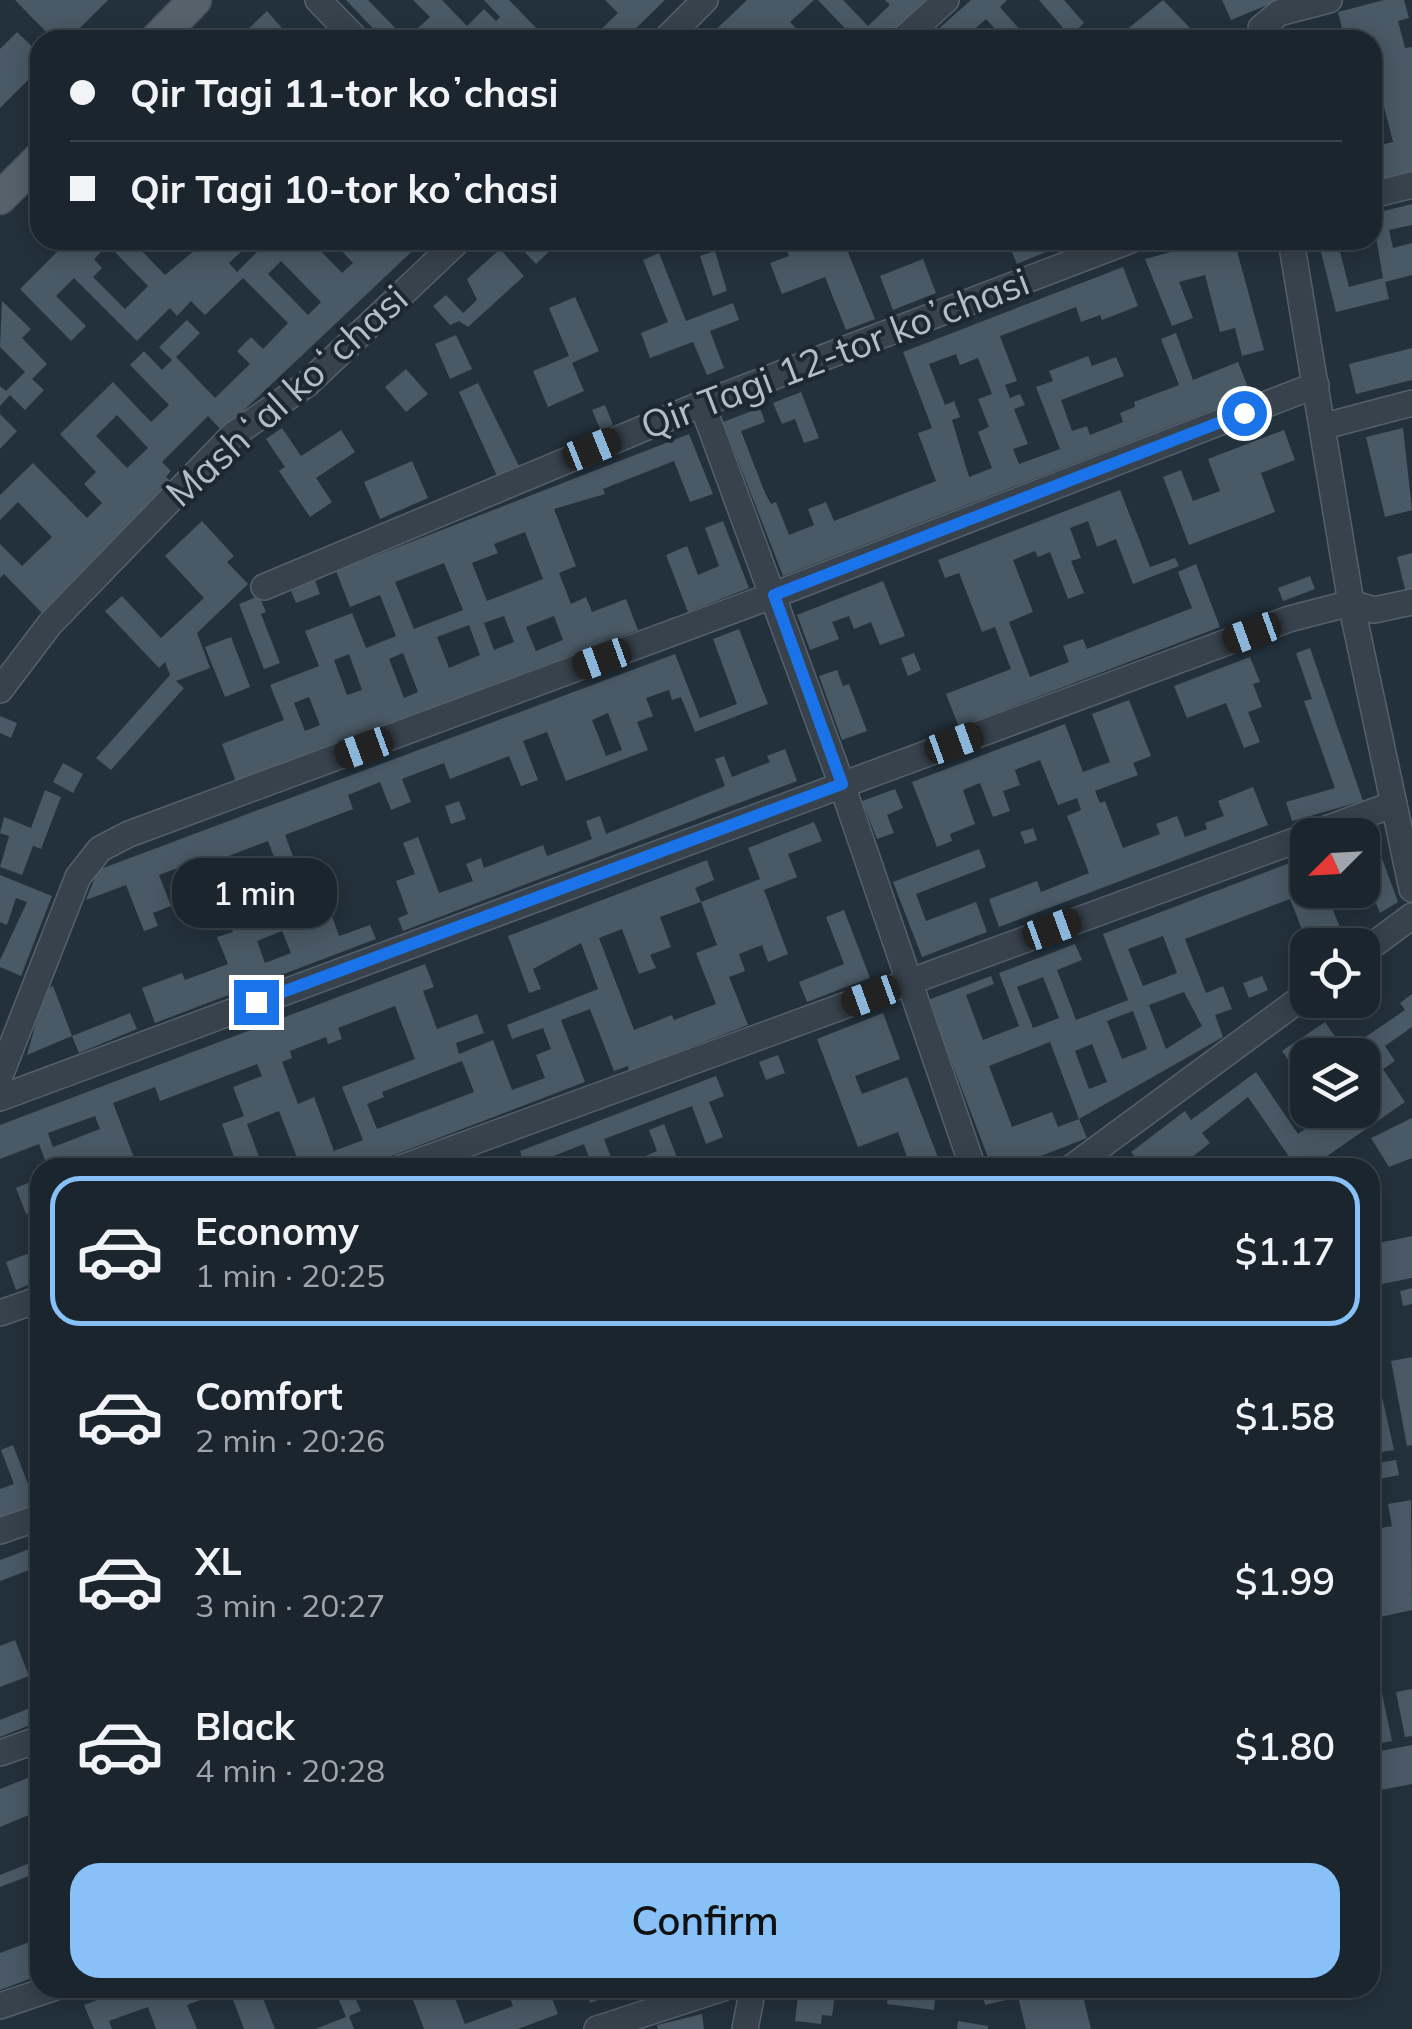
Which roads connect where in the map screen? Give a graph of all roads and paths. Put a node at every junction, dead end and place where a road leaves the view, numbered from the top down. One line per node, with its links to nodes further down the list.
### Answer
1 (196, 0): 6 (main road)
2 (318, 0): 7 (street)
3 (705, 0): 8 (street)
4 (946, 0): 9 (street)
5 (1329, 0): 10 (street)
6 (166, 30)
7 (347, 30)
8 (674, 30)
9 (913, 30)
10 (1261, 30)
11 (30, 168): 14 (main road)
12 (1412, 184): 13 (street)
13 (1382, 192)
14 (0, 198)
15 (448, 250): 26 (street, Mashʻal koʻchasi)
16 (1105, 250): 20 (street, Qir Tagi 12-tor koʼchasi)
17 (1292, 250): 18 (street)
18 (1316, 385): 21 (street); 23 (street)
19 (1412, 403): 21 (street)
20 (702, 404): 22 (street, Qir Tagi 12-tor koʼchasi); 23 (street)
21 (1324, 426): 25 (street)
22 (264, 586)
23 (774, 595): 27 (street); 36 (street)
24 (1412, 602): 25 (street)
25 (1352, 603): 27 (street); 28 (street)
26 (0, 690)
27 (842, 784): 34 (street); 37 (street)
28 (1394, 804): 29 (street); 31 (street)
29 (1356, 818)
30 (1290, 842): 34 (street)
31 (1412, 890)
32 (1412, 916): 33 (street)
33 (1380, 939)
34 (906, 982): 38 (street); 39 (street)
35 (1290, 1006): 40 (street)
36 (0, 1076)
37 (0, 1098)
38 (429, 1158)
39 (969, 1158)
40 (1085, 1158)
41 (30, 1302): 42 (street)
42 (0, 1313)
43 (30, 1520): 44 (street)
44 (0, 1531)
45 (30, 1742): 46 (street)
46 (0, 1753)
47 (30, 1996): 50 (street)
48 (692, 1998): 51 (street)
49 (751, 1998): 52 (street)
50 (0, 2006)
51 (597, 2029)
52 (745, 2029)

